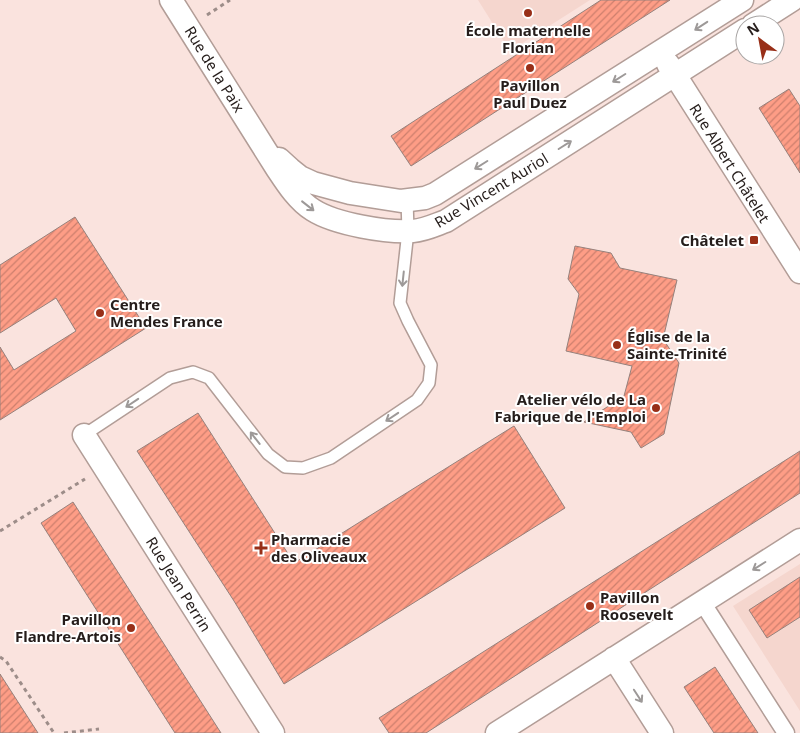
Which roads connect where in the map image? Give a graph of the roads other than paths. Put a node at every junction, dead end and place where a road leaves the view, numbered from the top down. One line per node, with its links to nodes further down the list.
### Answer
1 (171, 0): 8 (street, Rue de la Paix)
2 (742, 0): 6 (street, Rue Vincent Auriol, one-way to 6)
3 (792, 0): 4 (street)
4 (769, 15)
5 (735, 36): 7 (street, Rue Vincent Auriol)
6 (660, 52): 7 (street, Rue Albert Châtelet); 9 (street, Rue Vincent Auriol, one-way to 9)
7 (675, 75): 10 (street, Rue Vincent Auriol, one-way to 7); 11 (street, Rue Albert Châtelet)
8 (259, 139): 9 (street, Rue Vincent Auriol); 10 (street, Rue Vincent Auriol, one-way to 10)
9 (408, 200): 10 (lane)
10 (408, 231): 12 (lane, one-way to 12)
11 (800, 272)
12 (84, 435): 16 (street, Rue Jean Perrin)
13 (800, 540): 14 (street, one-way to 14)
14 (702, 602): 15 (street); 19 (street)
15 (614, 658): 17 (street); 18 (street, one-way to 18)
16 (273, 733)
17 (497, 733)
18 (662, 733)
19 (786, 733)

